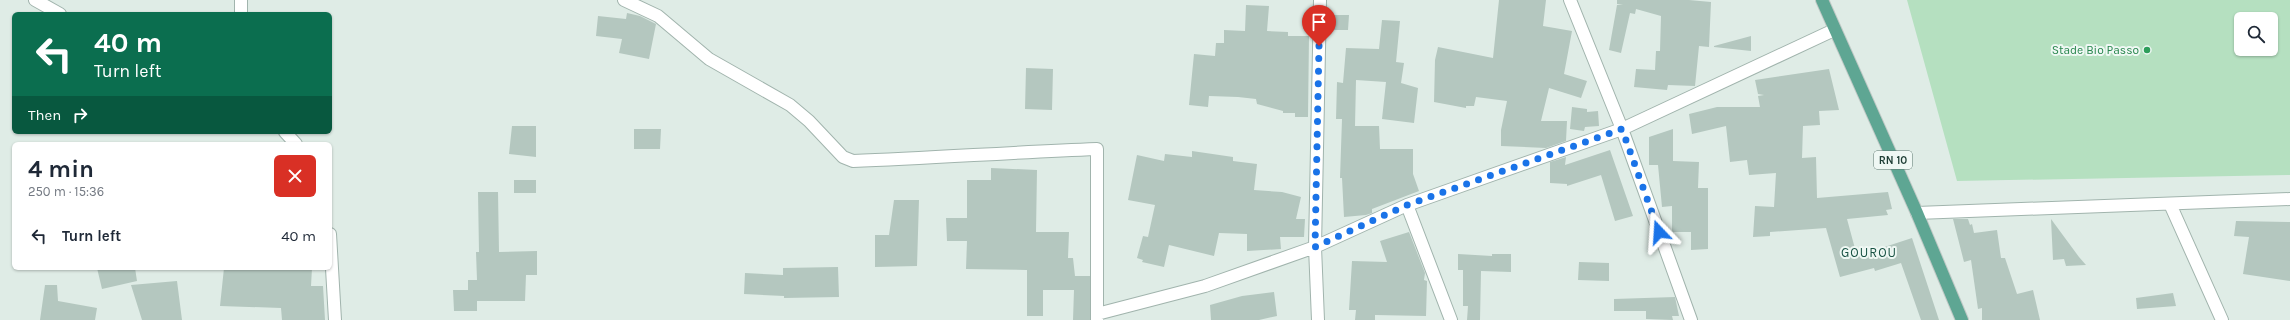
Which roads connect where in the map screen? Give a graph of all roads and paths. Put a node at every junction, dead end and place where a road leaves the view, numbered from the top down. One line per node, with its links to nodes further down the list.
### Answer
1 (35, 0): 7 (street)
2 (241, 0): 8 (street)
3 (624, 0): 19 (street)
4 (1320, 0): 17 (street)
5 (1570, 0): 10 (street)
6 (1822, 0): 9 (main road, RN 10)
7 (56, 12)
8 (241, 12)
9 (1834, 30): 10 (street); 16 (main road, RN 10)
10 (1622, 129): 15 (street); 23 (street)
11 (287, 134): 12 (street)
12 (294, 142)
13 (2290, 199): 14 (street)
14 (2170, 204): 16 (street); 25 (street)
15 (1407, 205): 17 (street); 22 (street)
16 (1917, 213): 24 (main road, RN 10)
17 (1315, 247): 19 (street); 21 (street)
18 (332, 268): 20 (street)
19 (1097, 317)
20 (335, 320)
21 (1318, 320)
22 (1451, 320)
23 (1691, 320)
24 (1962, 320)
25 (2222, 320)

